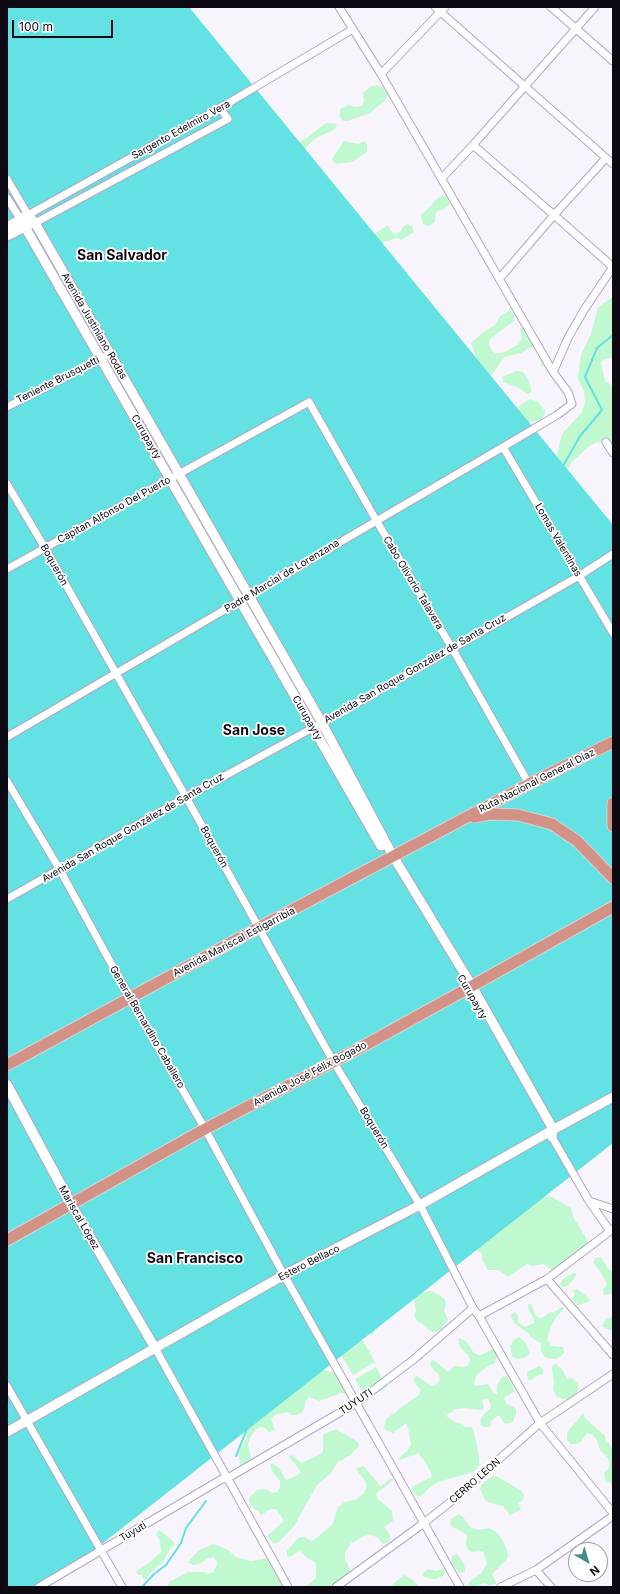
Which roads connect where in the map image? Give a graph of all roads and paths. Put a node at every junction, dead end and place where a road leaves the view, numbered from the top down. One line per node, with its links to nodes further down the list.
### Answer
1 (340, 7): 5 (street)
2 (551, 7): 6 (street)
3 (595, 7): 6 (street)
4 (440, 8): 8 (street); 9 (street)
5 (353, 29): 8 (street); 10 (street, Sargento Edelmiro Vera)
6 (576, 29): 7 (street); 9 (street)
7 (613, 61)
8 (381, 74): 14 (street)
9 (525, 87): 11 (street); 12 (street)
10 (220, 108): 18 (street, Sargento Edelmiro Vera); 19 (street, Sargento Edelmiro Vera)
11 (473, 145): 14 (street); 17 (street)
12 (606, 158): 13 (street); 17 (street)
13 (613, 164)
14 (442, 178): 22 (street)
15 (7, 179): 18 (street)
16 (7, 198): 18 (street, Curupayty)
17 (554, 214): 22 (street); 25 (street)
18 (25, 220): 19 (street, Sargento Edelmiro Vera); 20 (street, Sargento Edelmiro Vera); 21 (street, Sargento Edelmiro Vera); 24 (street, Curupayty)
19 (35, 223): 23 (street, Avenida Justiniano Rodas)
20 (7, 227)
21 (7, 236)
22 (500, 278): 25 (street)
23 (110, 354): 24 (street, Teniente Brusquetti); 31 (street, Avenida Justiniano Rodas)
24 (100, 358): 27 (street, Teniente Brusquetti); 32 (street, Curupayty)
25 (553, 372): 29 (street, Padre Marcial de Lorenzana)
26 (309, 402): 31 (street, Capitan Alfonso Del Puerto); 34 (street, Cabo Olivorio Talavera)
27 (7, 407)
28 (606, 442): 30 (street)
29 (503, 447): 34 (street, Padre Marcial de Lorenzana); 38 (street, Lomas Valentinas)
30 (613, 453)
31 (179, 474): 32 (street, Capitan Alfonso Del Puerto); 39 (street, Curupayty)
32 (170, 479): 35 (street, Capitan Alfonso Del Puerto); 40 (street, Curupayty)
33 (7, 484): 35 (street, Boquerón)
34 (376, 520): 39 (street, Padre Marcial de Lorenzana); 42 (street, Cabo Olivorio Talavera)
35 (45, 548): 37 (street, Capitan Alfonso Del Puerto); 43 (street, Boquerón)
36 (613, 554): 38 (street, Avenida San Roque González de Santa Cruz)
37 (7, 569)
38 (579, 576): 41 (street, Lomas Valentinas); 42 (street, Avenida San Roque González de Santa Cruz)
39 (248, 596): 40 (street, Padre Marcial de Lorenzana); 44 (street, Curupayty)
40 (239, 601): 43 (street, Padre Marcial de Lorenzana); 45 (street, Curupayty)
41 (613, 633)
42 (452, 648): 44 (street, Avenida San Roque González de Santa Cruz); 49 (street, Cabo Olivorio Talavera)
43 (116, 674): 46 (street, Padre Marcial de Lorenzana); 50 (street, Boquerón)
44 (322, 723): 45 (street, Avenida San Roque González de Santa Cruz); 54 (street, Curupayty)
45 (313, 728): 50 (street, Avenida San Roque González de Santa Cruz); 54 (street, Curupayty)
46 (7, 736)
47 (613, 742): 49 (highway, Ruta Nacional General Díaz)
48 (7, 781): 55 (street, General Bernardino Caballero)
49 (529, 784): 52 (highway, Ruta Nacional General Díaz)
50 (186, 797): 55 (street, Avenida San Roque González de Santa Cruz); 59 (street, Boquerón)
51 (613, 803): 53 (highway)
52 (462, 821): 54 (highway, Avenida Mariscal Estigarribia); 56 (highway)
53 (613, 826)
54 (391, 858): 59 (highway, Avenida Mariscal Estigarribia); 60 (street, Curupayty)
55 (60, 870): 57 (street, Avenida San Roque González de Santa Cruz); 61 (street, General Bernardino Caballero)
56 (613, 878)
57 (7, 899)
58 (613, 906): 60 (highway, Avenida José Félix Bogado)
59 (258, 928): 61 (highway, Avenida Mariscal Estigarribia); 62 (street, Boquerón)
60 (470, 987): 62 (highway, Avenida José Félix Bogado); 67 (street, Curupayty)
61 (130, 998): 63 (highway, Avenida Mariscal Estigarribia); 66 (street, General Bernardino Caballero)
62 (333, 1061): 66 (highway, Avenida José Félix Bogado); 70 (street, Boquerón)
63 (7, 1065)
64 (7, 1085): 69 (main road, Mariscal López)
65 (613, 1097): 67 (street, Estero Bellaco)
66 (205, 1129): 69 (highway, Avenida José Félix Bogado); 74 (street, General Bernardino Caballero)
67 (551, 1133): 68 (street); 70 (street, Estero Bellaco)
68 (590, 1201): 71 (street); 72 (street)
69 (71, 1204): 73 (highway, Avenida José Félix Bogado); 78 (street, Mariscal López)
70 (421, 1207): 74 (street, Estero Bellaco); 76 (street, Boquerón)
71 (613, 1209)
72 (611, 1230): 75 (street)
73 (7, 1240)
74 (284, 1275): 78 (street, Estero Bellaco); 82 (street, General Bernardino Caballero)
75 (547, 1279): 77 (street); 79 (street)
76 (473, 1308): 77 (street, Boquerón); 82 (street, TUYUTI)
77 (479, 1316): 83 (street, Boquerón)
78 (155, 1348): 84 (street, Estero Bellaco); 86 (street)
79 (613, 1355)
80 (613, 1374): 83 (street, CERRO LEON)
81 (7, 1386): 84 (street)
82 (356, 1403): 86 (street, TUYUTI); 89 (street, General Bernardino Caballero)
83 (540, 1423): 87 (street, Boquerón); 89 (street, CERRO LEON)
84 (29, 1425): 85 (street, Estero Bellaco); 90 (street)
85 (7, 1432)
86 (228, 1478): 90 (street, Tuyuti); 94 (street)
87 (613, 1512)
88 (613, 1516): 91 (street)
89 (424, 1523): 95 (street, CERRO LEON); 96 (street, General Bernardino Caballero)
90 (100, 1551): 92 (street, Tuyuti); 93 (street)
91 (536, 1570): 97 (street); 98 (street)
92 (39, 1587)
93 (122, 1587)
94 (288, 1587)
95 (336, 1587)
96 (460, 1587)
97 (501, 1587)
98 (551, 1587)

